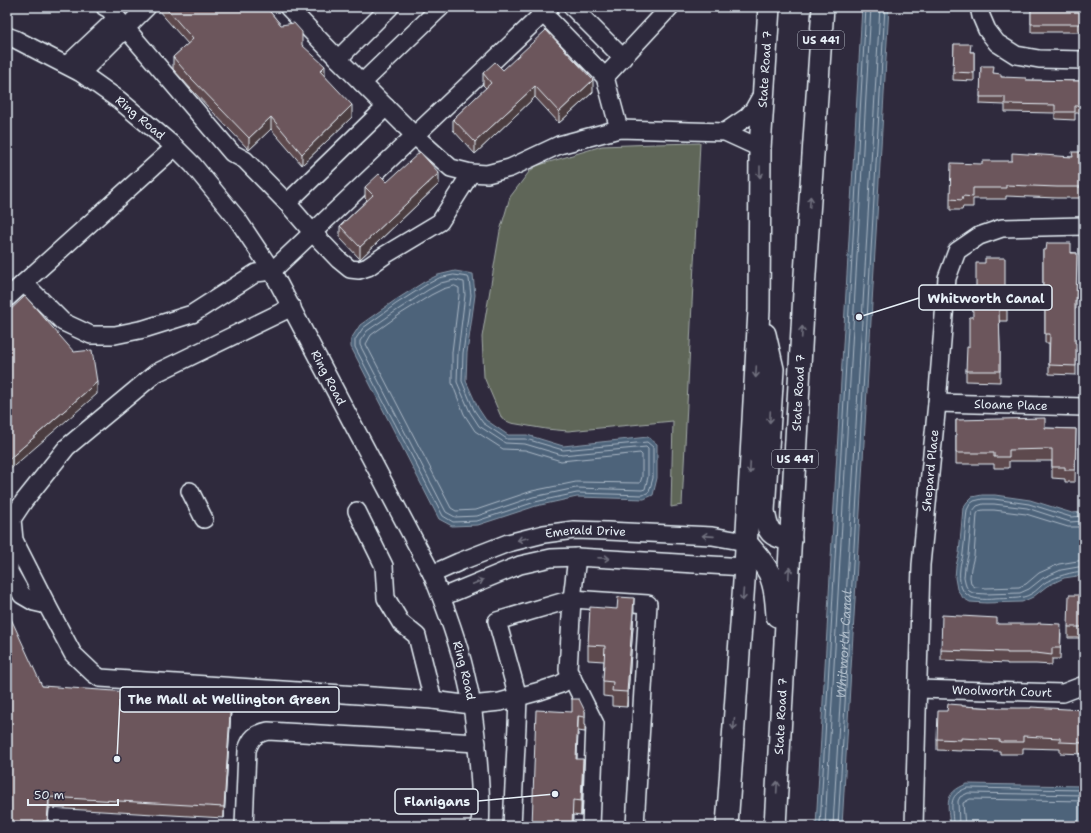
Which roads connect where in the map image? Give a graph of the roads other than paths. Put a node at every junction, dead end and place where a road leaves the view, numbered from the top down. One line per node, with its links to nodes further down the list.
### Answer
1 (147, 7): 11 (street)
2 (288, 7): 14 (street)
3 (390, 7): 14 (street)
4 (441, 7): 18 (street)
5 (572, 7): 13 (street)
6 (670, 7): 13 (street)
7 (769, 7): 19 (main road, State Road 7)
8 (823, 7): 40 (main road, State Road 7 / US 441, one-way to 8)
9 (979, 7): 15 (street)
10 (544, 9): 17 (street); 23 (street)
11 (116, 18): 16 (street); 27 (street)
12 (7, 36): 16 (street, Ring Road)
13 (623, 58): 17 (street)
14 (338, 59): 18 (street)
15 (1084, 60)
16 (74, 69): 24 (street, Ring Road)
17 (605, 77): 21 (street)
18 (362, 83): 20 (street)
19 (764, 90): 22 (street); 25 (main road, State Road 7)
20 (386, 107): 23 (street); 27 (street)
21 (619, 129): 22 (street); 26 (street)
22 (725, 132): 25 (street)
23 (414, 135): 26 (street); 29 (street)
24 (175, 147): 30 (street, Ring Road); 31 (street)
25 (760, 148): 34 (main road, State Road 7, one-way to 34)
26 (471, 173): 29 (street)
27 (287, 203): 29 (street)
28 (1084, 226): 35 (street, Shepard Place)
29 (312, 232): 30 (street)
30 (272, 271): 31 (street); 33 (street, Ring Road)
31 (24, 283): 32 (street)
32 (7, 298)
33 (292, 308): 44 (street, Ring Road); 52 (street)
34 (759, 310): 40 (main road, one-way to 40); 41 (main road, State Road 7, one-way to 41)
35 (937, 403): 36 (street, Sloane Place); 50 (street, Shepard Place)
36 (1084, 407)
37 (190, 491): 39 (street)
38 (357, 511): 52 (street)
39 (204, 519)
40 (791, 540): 47 (main road, State Road 7 / US 441, one-way to 40)
41 (746, 542): 43 (main road, State Road 7); 44 (street, Emerald Drive, one-way to 44); 47 (main road)
42 (577, 557): 43 (street, Emerald Drive, one-way to 43); 45 (street, Emerald Drive, one-way to 42); 46 (street)
43 (745, 567): 60 (main road, State Road 7, one-way to 60)
44 (432, 574): 45 (street, Ring Road)
45 (442, 597): 53 (street, Ring Road)
46 (572, 599): 48 (street); 51 (street); 59 (street)
47 (784, 672): 61 (main road, State Road 7 / US 441, one-way to 47)
48 (572, 677): 51 (street); 58 (street)
49 (1084, 685): 50 (street, Woolworth Court)
50 (918, 689): 62 (street, Shepard Place)
51 (518, 697): 53 (street); 57 (street)
52 (433, 700): 53 (street)
53 (471, 705): 54 (street, Ring Road)
54 (477, 743): 55 (street); 56 (street, Ring Road)
55 (244, 826)
56 (480, 826)
57 (512, 826)
58 (591, 826)
59 (634, 826)
60 (727, 826)
61 (775, 826)
62 (914, 826)

